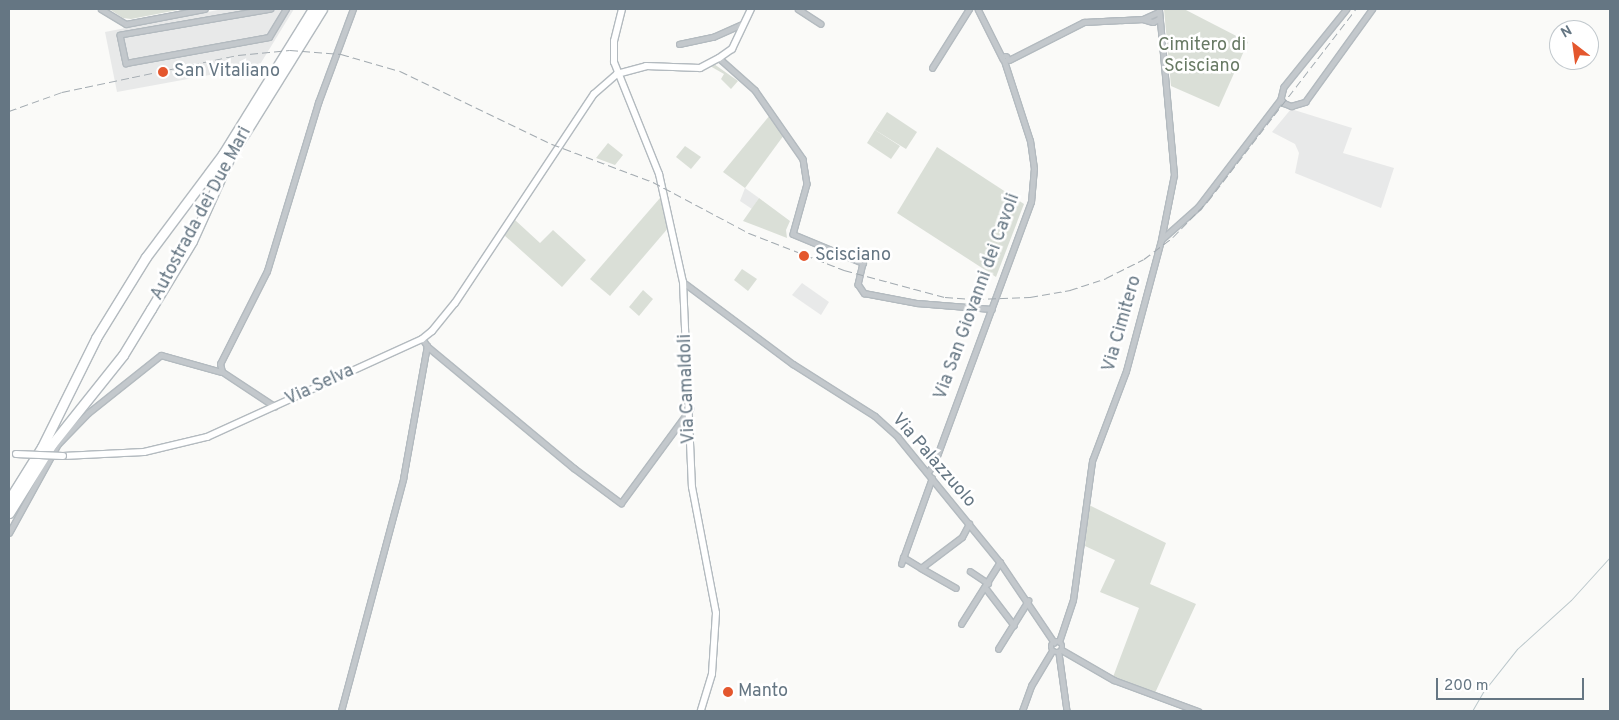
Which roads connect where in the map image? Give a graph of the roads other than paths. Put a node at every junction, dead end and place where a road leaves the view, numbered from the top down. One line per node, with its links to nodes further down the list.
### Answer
1 (101, 9): 2 (street)
2 (205, 9)
3 (271, 9): 4 (street)
4 (286, 9)
5 (313, 9): 39 (highway, Autostrada dei Due Mari)
6 (322, 9): 40 (highway, Autostrada dei Due Mari)
7 (353, 9): 33 (street)
8 (622, 9): 26 (street, Via Camaldoli)
9 (750, 9): 19 (street)
10 (798, 9): 20 (street)
11 (970, 9): 25 (street)
12 (978, 9): 24 (street, Via San Giovanni dei Cavoli)
13 (1347, 9): 27 (street)
14 (1372, 9): 27 (street)
15 (1159, 10): 16 (street); 17 (street, Via Cimitero)
16 (1143, 19): 18 (street); 24 (street)
17 (1159, 19): 18 (street); 21 (street, Via Cimitero)
18 (1149, 21): 21 (street)
19 (742, 24): 22 (street); 23 (street)
20 (822, 24)
21 (1161, 34): 28 (street, Via Cimitero)
22 (679, 44)
23 (719, 58): 26 (street); 30 (street)
24 (1007, 59): 30 (street, Via San Giovanni dei Cavoli)
25 (932, 68)
26 (617, 74): 29 (street, Via Camaldoli); 31 (street, Via Selva)
27 (1281, 99): 28 (street)
28 (1161, 240): 53 (street, Via Cimitero)
29 (683, 282): 35 (street, Via Camaldoli); 37 (street, Via Palazzuolo)
30 (992, 309): 37 (street, Via San Giovanni dei Cavoli)
31 (422, 339): 32 (street); 34 (street, Via Selva)
32 (427, 346): 35 (street); 57 (street)
33 (222, 372): 34 (street, Via Selva); 42 (street, Via Selva)
34 (275, 408): 36 (street, bridge)
35 (690, 409): 58 (street, Via Camaldoli)
36 (12, 454)
37 (928, 472): 38 (street, Via Palazzuolo)
38 (932, 478): 41 (street, Via Palazzuolo); 43 (street)
39 (9, 500)
40 (9, 513)
41 (969, 524): 44 (street, Via Palazzuolo); 46 (street)
42 (9, 533)
43 (903, 557): 45 (street); 46 (street)
44 (1000, 562): 48 (street); 50 (street, Via Palazzuolo)
45 (901, 564)
46 (921, 568): 49 (street)
47 (970, 571): 48 (street)
48 (986, 585): 51 (street); 52 (street)
49 (956, 588)
50 (1028, 602): 52 (street); 53 (street, Via Palazzuolo)
51 (961, 624)
52 (1014, 625): 54 (street)
53 (1056, 642): 55 (street, Via Cimitero); 56 (street, Via Palazzuolo)
54 (998, 649)
55 (1052, 651): 56 (street); 59 (street, Via Cimitero)
56 (1061, 652): 60 (street); 61 (street)
57 (341, 711)
58 (701, 711)
59 (1022, 711)
60 (1067, 711)
61 (1198, 711)

